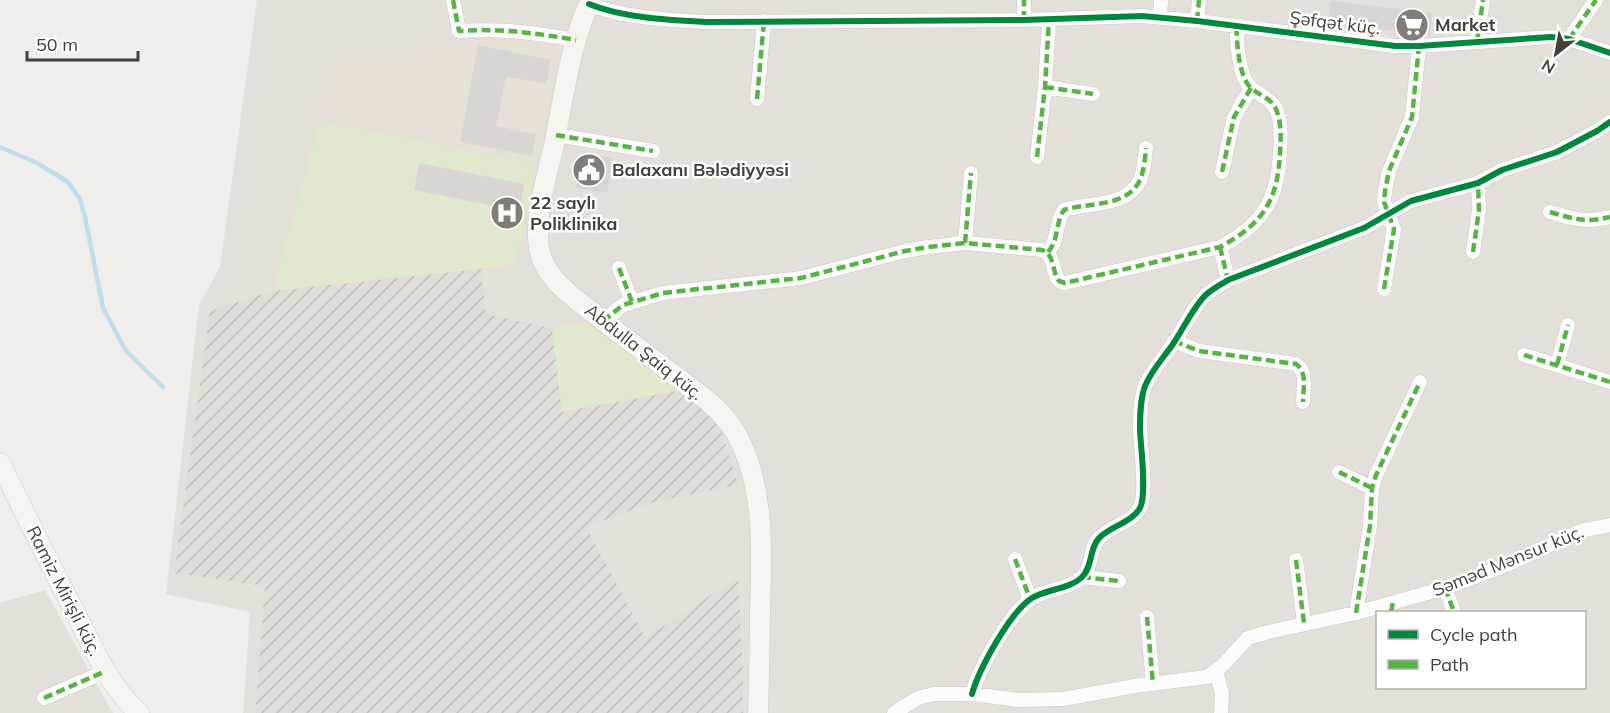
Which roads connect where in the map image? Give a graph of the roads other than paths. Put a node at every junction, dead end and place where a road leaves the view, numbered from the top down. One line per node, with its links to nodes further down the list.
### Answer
1 (453, 0): 15 (street)
2 (1024, 0): 10 (street)
3 (1161, 0): 8 (street)
4 (1199, 0): 12 (street)
5 (1483, 0): 16 (street)
6 (1596, 0): 14 (street)
7 (590, 2): 11 (street, Şəfqət küç.); 15 (street, Abdulla Şaiq küç.)
8 (1160, 17): 9 (street, Şəfqət küç.); 12 (street, Şəfqət küç.)
9 (1049, 19): 10 (street, Şəfqət küç.); 19 (street)
10 (1024, 20): 11 (street, Şəfqət küç.)
11 (764, 21): 22 (street)
12 (1197, 21): 13 (street, Şəfqət küç.)
13 (1237, 26): 17 (street, Şəfqət küç.); 20 (street)
14 (1569, 39): 16 (street, Şəfqət küç.); 18 (street, Şəfqət küç.)
15 (576, 40): 24 (street, Abdulla Şaiq küç.)
16 (1477, 42): 17 (street, Şəfqət küç.)
17 (1419, 46): 32 (street)
18 (1610, 53)
19 (1045, 87): 21 (street); 27 (street)
20 (1251, 88): 28 (street); 35 (street)
21 (1093, 94)
22 (757, 99)
23 (1610, 122): 30 (street)
24 (556, 135): 26 (street); 42 (street, Abdulla Şaiq küç.)
25 (1146, 148): 36 (street)
26 (653, 151)
27 (1036, 157)
28 (1222, 172)
29 (970, 173): 34 (street)
30 (1478, 183): 32 (street); 37 (street)
31 (1550, 212): 33 (street)
32 (1389, 214): 39 (street); 40 (street)
33 (1610, 217)
34 (965, 243): 36 (street); 41 (street)
35 (1220, 247): 36 (street); 39 (street)
36 (1048, 252)
37 (1473, 252)
38 (619, 268): 41 (street)
39 (1228, 280): 44 (street)
40 (1384, 289)
41 (632, 302): 42 (street)
42 (603, 321): 71 (street, Abdulla Şaiq küç.)
43 (1568, 325): 46 (street)
44 (1174, 341): 49 (street); 56 (street)
45 (1524, 354): 46 (street)
46 (1557, 365): 48 (street)
47 (1420, 382): 52 (street)
48 (1610, 382)
49 (1304, 402)
50 (0, 463): 65 (street, Ramiz Mirişli küç.)
51 (1339, 472): 52 (street)
52 (1372, 488): 62 (street)
53 (1610, 525): 58 (street, Səməd Mənsur küç.)
54 (1015, 560): 59 (street)
55 (1296, 560): 64 (street)
56 (1082, 577): 57 (street); 59 (street)
57 (1119, 581)
58 (1445, 588): 60 (street, Səməd Mənsur küç.); 61 (street)
59 (1030, 599): 68 (street)
60 (1392, 607): 62 (street, Səməd Mənsur küç.)
61 (1454, 611)
62 (1356, 613): 64 (street, Səməd Mənsur küç.)
63 (1147, 617): 67 (street)
64 (1304, 623): 66 (street, Səməd Mənsur küç.)
65 (106, 671): 69 (street); 70 (street, Ramiz Mirişli küç.)
66 (1216, 672): 67 (street); 73 (street)
67 (1152, 684): 68 (street)
68 (972, 694): 72 (street)
69 (44, 698)
70 (139, 713)
71 (758, 713)
72 (894, 713)
73 (1221, 713)

